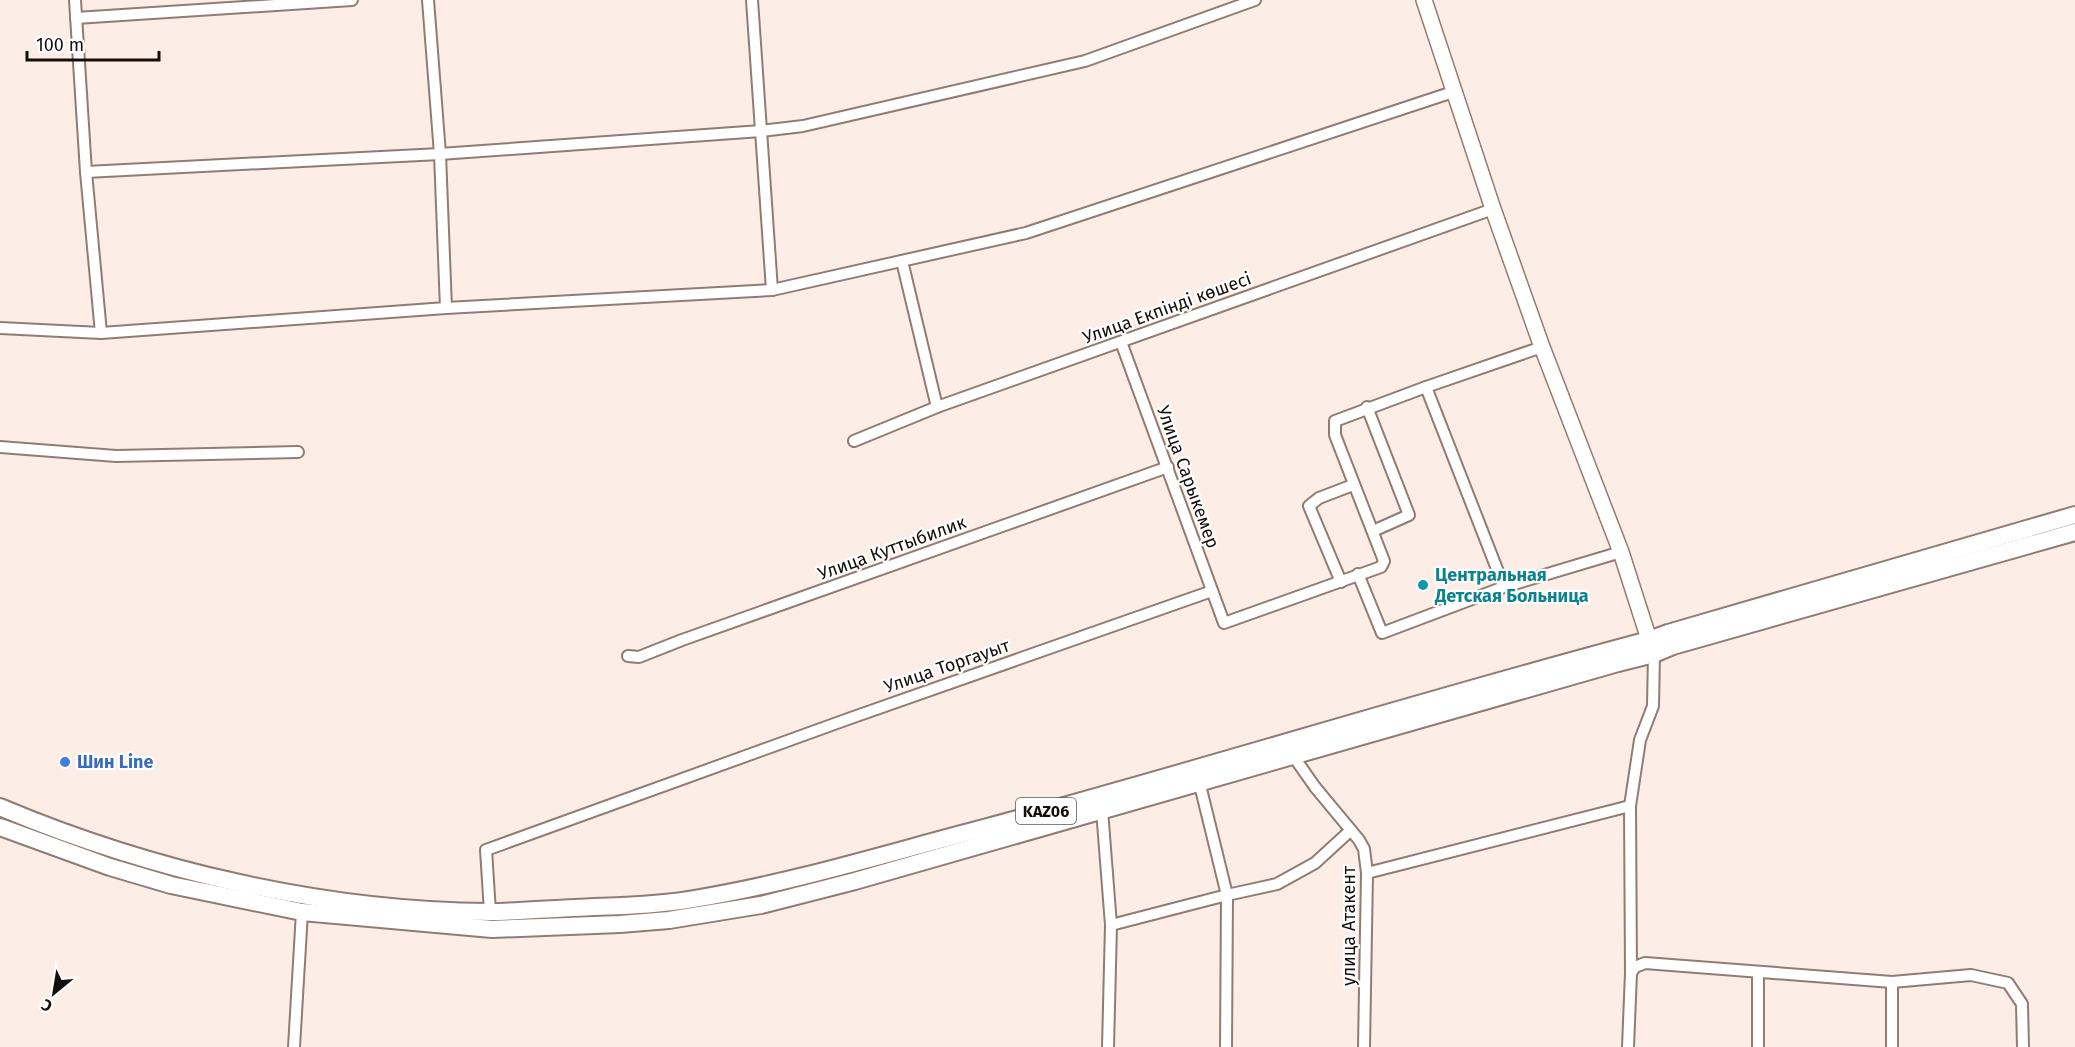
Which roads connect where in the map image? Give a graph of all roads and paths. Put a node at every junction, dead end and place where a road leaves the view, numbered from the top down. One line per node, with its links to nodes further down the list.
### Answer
1 (75, 0): 7 (street)
2 (352, 0): 7 (street)
3 (428, 0): 10 (street)
4 (752, 0): 9 (street)
5 (1255, 0): 9 (street)
6 (1424, 0): 8 (main road)
7 (76, 18): 11 (street)
8 (1453, 92): 12 (main road); 13 (street)
9 (761, 130): 10 (street); 14 (street)
10 (441, 154): 11 (street); 15 (street)
11 (86, 172): 17 (street)
12 (1493, 209): 18 (street, Улица Екпінді көшесі); 19 (main road)
13 (902, 261): 14 (street); 21 (street)
14 (772, 290): 15 (street)
15 (446, 308): 17 (street)
16 (0, 328): 17 (street)
17 (101, 333)
18 (1121, 342): 21 (street, Улица Екпінді көшесі); 26 (street, Улица Сарыкемер)
19 (1542, 347): 20 (street); 31 (main road)
20 (1426, 387): 22 (street); 34 (street)
21 (937, 407): 23 (street, Улица Екпінді көшесі)
22 (1367, 407): 27 (street); 29 (street)
23 (854, 441)
24 (0, 447): 25 (street)
25 (298, 452)
26 (1168, 467): 35 (street, Улица Сарыкемер); 37 (street, Улица Куттыбилик)
27 (1353, 485): 29 (street); 33 (street)
28 (2075, 515): 36 (highway, KАZ06)
29 (1373, 531): 32 (street)
30 (2075, 532): 36 (highway, KАZ06)
31 (1621, 552): 34 (street); 36 (main road)
32 (1358, 574): 33 (street); 34 (street)
33 (1341, 582): 35 (street, Улица Сарыкемер)
34 (1504, 587)
35 (1212, 591): 50 (street, Улица Торгауыт)
36 (1651, 647): 38 (highway, KАZ06); 40 (street); 45 (highway, KАZ06)
37 (628, 656)
38 (1294, 757): 39 (highway, KАZ06); 44 (street, улица Атакент)
39 (1199, 782): 42 (highway, KАZ06); 48 (street)
40 (1630, 806): 46 (street); 52 (street)
41 (0, 807): 50 (highway, KАZ06)
42 (1102, 810): 47 (highway, KАZ06); 51 (street)
43 (0, 827): 49 (highway, KАZ06)
44 (1351, 830): 46 (street, улица Атакент); 48 (street)
45 (850, 864): 47 (highway); 50 (highway, KАZ06)
46 (1366, 873): 58 (street, улица Атакент)
47 (855, 881): 49 (highway, KАZ06)
48 (1227, 895): 51 (street); 57 (street)
49 (302, 912): 55 (street)
50 (490, 912)
51 (1111, 925): 56 (street)
52 (1631, 973): 53 (street); 59 (street)
53 (1758, 973): 54 (street); 60 (street)
54 (1892, 982): 61 (street); 62 (street)
55 (294, 1047)
56 (1108, 1047)
57 (1226, 1047)
58 (1364, 1047)
59 (1628, 1047)
60 (1758, 1047)
61 (1892, 1047)
62 (2023, 1047)

